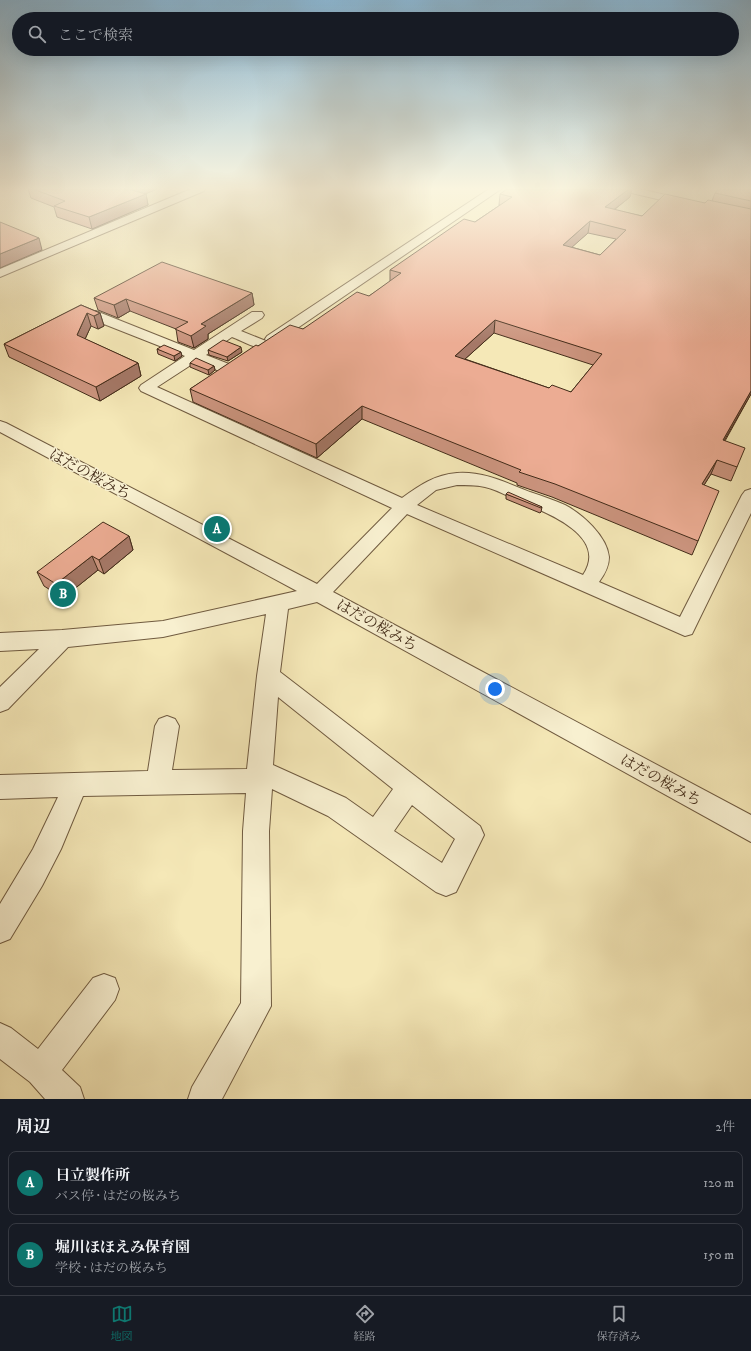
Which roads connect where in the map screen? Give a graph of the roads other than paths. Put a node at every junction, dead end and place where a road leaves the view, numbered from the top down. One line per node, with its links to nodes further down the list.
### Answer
1 (78, 240): 3 (street)
2 (420, 240): 7 (street)
3 (0, 273)
4 (91, 314): 9 (street)
5 (257, 315): 6 (street)
6 (231, 332): 7 (street); 9 (street)
7 (265, 345): 8 (street)
8 (253, 353)
9 (195, 356): 11 (street); 15 (street)
10 (241, 361): 11 (street)
11 (228, 369): 12 (street)
12 (216, 377)
13 (0, 426): 17 (street, はだの桜みち)
14 (751, 495): 16 (street)
15 (404, 506): 16 (street); 16 (street); 17 (street)
16 (588, 586)
17 (319, 594): 18 (street); 29 (street, はだの桜みち)
18 (278, 604): 19 (street); 21 (street)
19 (62, 639): 20 (street); 22 (street)
20 (0, 642)
21 (268, 676): 24 (street); 28 (street)
22 (0, 702)
23 (167, 726): 25 (street)
24 (259, 776): 25 (street); 30 (street); 36 (street)
25 (158, 782): 26 (street)
26 (75, 784): 27 (street); 31 (street)
27 (0, 787)
28 (410, 787): 30 (street); 30 (street)
29 (751, 829)
30 (376, 834)
31 (0, 929)
32 (104, 989): 34 (street)
33 (0, 1039): 34 (street)
34 (41, 1071): 35 (street)
35 (68, 1099)
36 (204, 1099)

